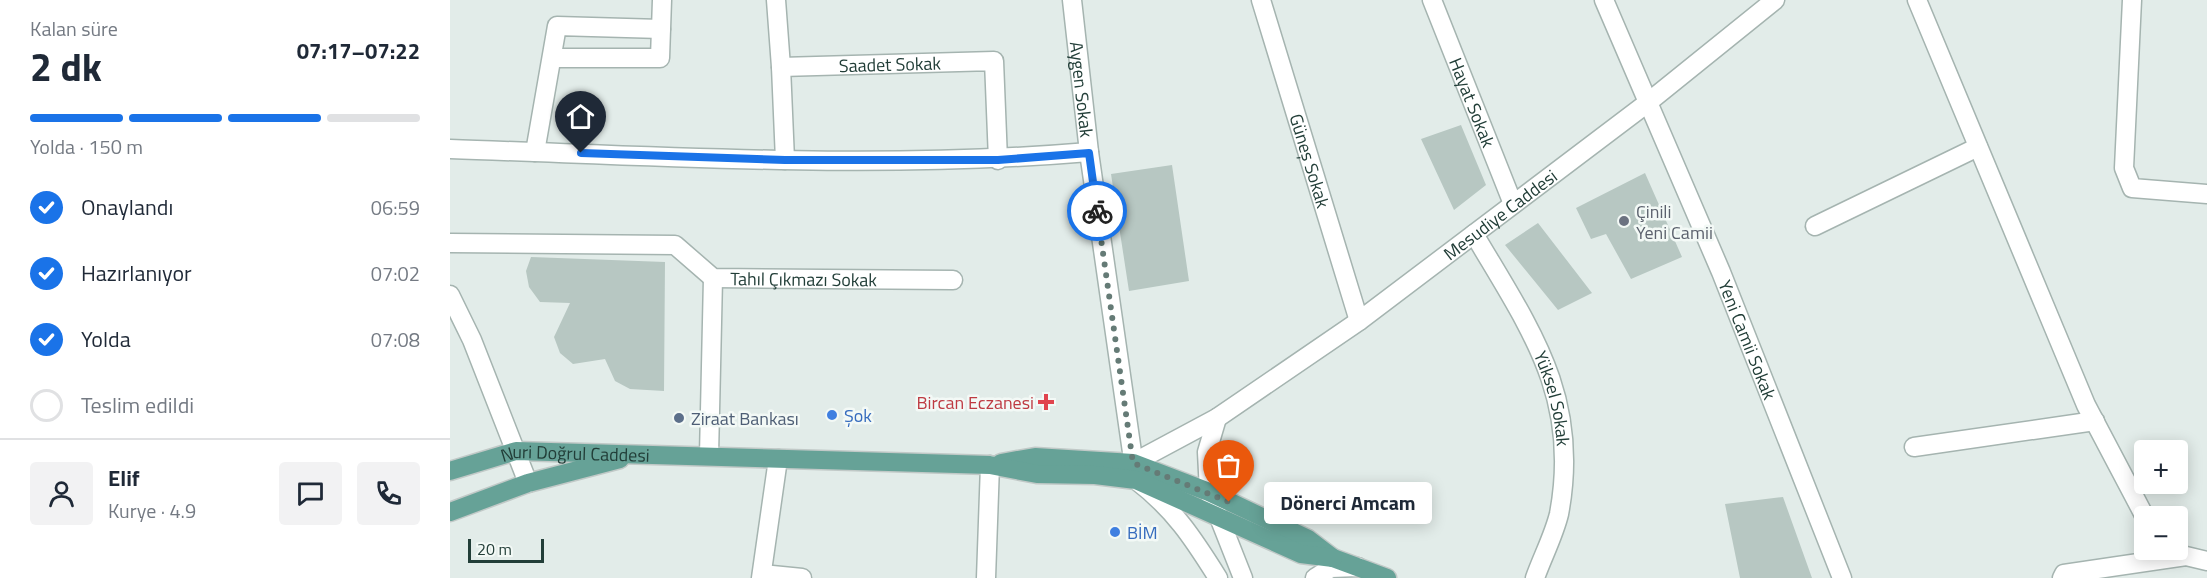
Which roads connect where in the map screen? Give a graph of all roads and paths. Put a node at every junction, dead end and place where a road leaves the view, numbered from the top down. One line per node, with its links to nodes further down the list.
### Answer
1 (662, 0): 10 (street)
2 (776, 0): 12 (street)
3 (1072, 0): 17 (street, Aygen Sokak)
4 (1261, 0): 28 (street, Güneş Sokak)
5 (1432, 0): 21 (street, Hayat Sokak)
6 (1604, 0): 13 (street, Yeni Camii Sokak)
7 (1775, 0): 13 (street, Mesudiye Caddesi)
8 (1917, 0): 14 (street)
9 (2132, 0): 20 (street)
10 (661, 29): 11 (street); 11 (street)
11 (552, 58): 16 (street)
12 (781, 67): 18 (street); 19 (street, Saadet Sokak)
13 (1646, 104): 21 (street, Mesudiye Caddesi); 59 (street, Yeni Camii Sokak)
14 (1978, 147): 22 (street); 30 (street)
15 (450, 149): 16 (street)
16 (535, 152): 18 (street)
17 (1089, 153): 19 (street); 38 (street, Aygen Sokak)
18 (785, 160): 19 (street)
19 (998, 160)
20 (2207, 194)
21 (1513, 204): 23 (street, Mesudiye Caddesi)
22 (1815, 226)
23 (1474, 234): 28 (street, Mesudiye Caddesi); 58 (street, Yüksel Sokak)
24 (450, 243): 25 (street, Tahıl Çıkmazı Sokak)
25 (713, 278): 26 (street, Tahıl Çıkmazı Sokak); 34 (street)
26 (953, 280)
27 (450, 295): 32 (street)
28 (1359, 321): 29 (street, Mesudiye Caddesi)
29 (1217, 418): 38 (street, Mesudiye Caddesi); 40 (street)
30 (2095, 421): 31 (street); 42 (street)
31 (1914, 447)
32 (516, 451): 33 (main road, Nuri Doğrul Caddesi); 37 (main road, Nuri Doğrul Caddesi); 39 (street)
33 (643, 453): 34 (main road); 39 (main road, Nuri Doğrul Caddesi)
34 (709, 455): 35 (main road)
35 (778, 459): 36 (main road); 51 (street)
36 (990, 465): 38 (main road); 53 (street)
37 (450, 471)
38 (1134, 472): 40 (main road); 41 (main road); 45 (street)
39 (528, 483): 43 (main road, Nuri Doğrul Caddesi)
40 (1209, 492): 41 (street); 44 (street); 47 (main road)
41 (1190, 505): 44 (main road); 45 (street)
42 (2139, 506)
43 (450, 513)
44 (1220, 519): 47 (main road); 55 (street)
45 (1188, 530): 54 (street)
46 (2188, 555): 49 (street)
47 (1333, 558): 50 (main road)
48 (2142, 560): 60 (street)
49 (2207, 561)
50 (1358, 567): 56 (street); 57 (main road)
51 (761, 576): 52 (street)
52 (802, 578)
53 (986, 578)
54 (1218, 578)
55 (1243, 578)
56 (1315, 578)
57 (1387, 578)
58 (1535, 578)
59 (1842, 578)
60 (2062, 578)

